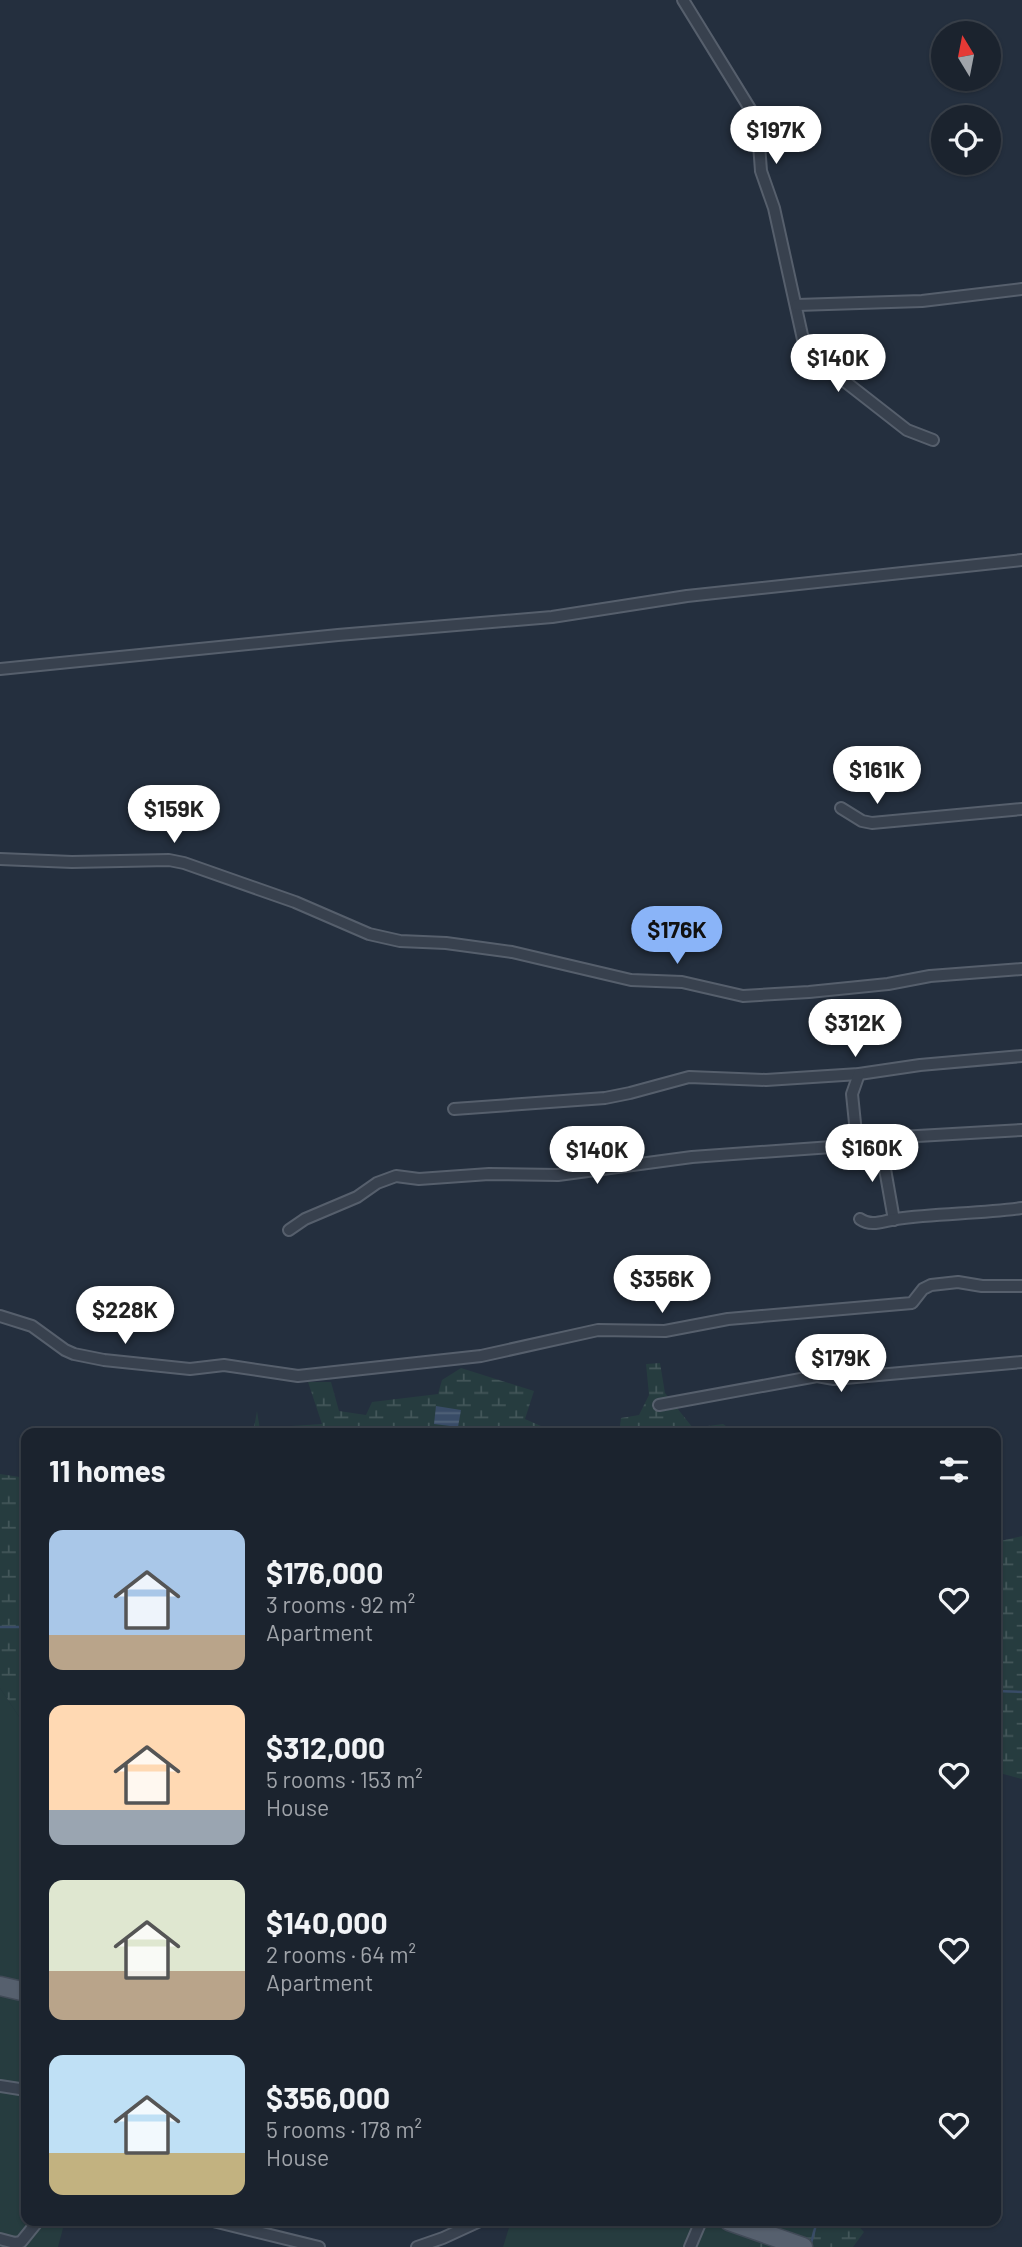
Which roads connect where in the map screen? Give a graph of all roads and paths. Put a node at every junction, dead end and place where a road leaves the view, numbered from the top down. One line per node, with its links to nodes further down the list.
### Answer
1 (683, 0): 3 (street)
2 (1022, 289): 3 (street)
3 (797, 304): 4 (street)
4 (933, 440)
5 (1022, 559): 6 (street)
6 (0, 670)
7 (841, 808): 8 (street)
8 (1022, 809)
9 (0, 859): 10 (street)
10 (1022, 969)
11 (1022, 1056): 12 (street)
12 (859, 1074): 13 (street); 15 (street)
13 (454, 1109)
14 (1022, 1130): 15 (street)
15 (857, 1143): 18 (street); 19 (street)
16 (1022, 1208): 18 (street)
17 (860, 1219): 18 (street)
18 (894, 1220)
19 (289, 1230)
20 (1022, 1286): 21 (street)
21 (0, 1316)
22 (1022, 1362): 23 (street)
23 (659, 1405)
24 (0, 1986): 25 (main road)
25 (21, 1991)
26 (0, 2087): 27 (street)
27 (21, 2089)
28 (34, 2226): 34 (street)
29 (229, 2226): 35 (street)
30 (470, 2226): 33 (street)
31 (699, 2226): 39 (street)
32 (743, 2226): 40 (main road)
33 (452, 2235): 37 (street); 38 (street)
34 (0, 2239)
35 (287, 2244): 36 (street)
36 (319, 2247)
37 (417, 2247)
38 (449, 2247)
39 (690, 2247)
40 (803, 2247)

